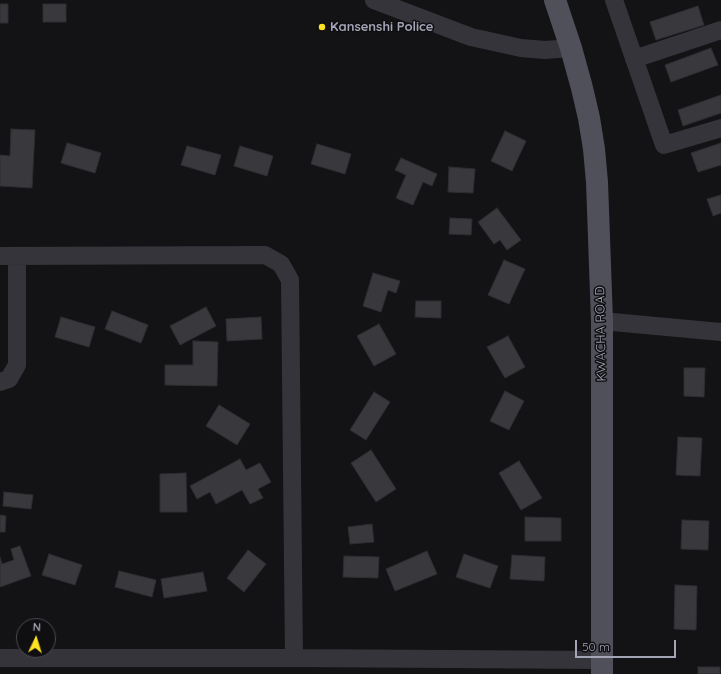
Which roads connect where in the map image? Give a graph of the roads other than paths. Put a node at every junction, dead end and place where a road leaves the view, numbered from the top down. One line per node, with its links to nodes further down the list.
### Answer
1 (555, 0): 5 (main road, KWACHA ROAD)
2 (614, 0): 6 (street)
3 (382, 1): 5 (street)
4 (721, 30): 6 (street)
5 (571, 48): 9 (main road, KWACHA ROAD)
6 (634, 59): 7 (street)
7 (721, 128)
8 (8, 256): 11 (street); 13 (street)
9 (602, 321): 10 (street); 14 (main road, KWACHA ROAD)
10 (721, 332)
11 (0, 382)
12 (0, 658): 13 (street)
13 (294, 658): 14 (street)
14 (602, 667)

